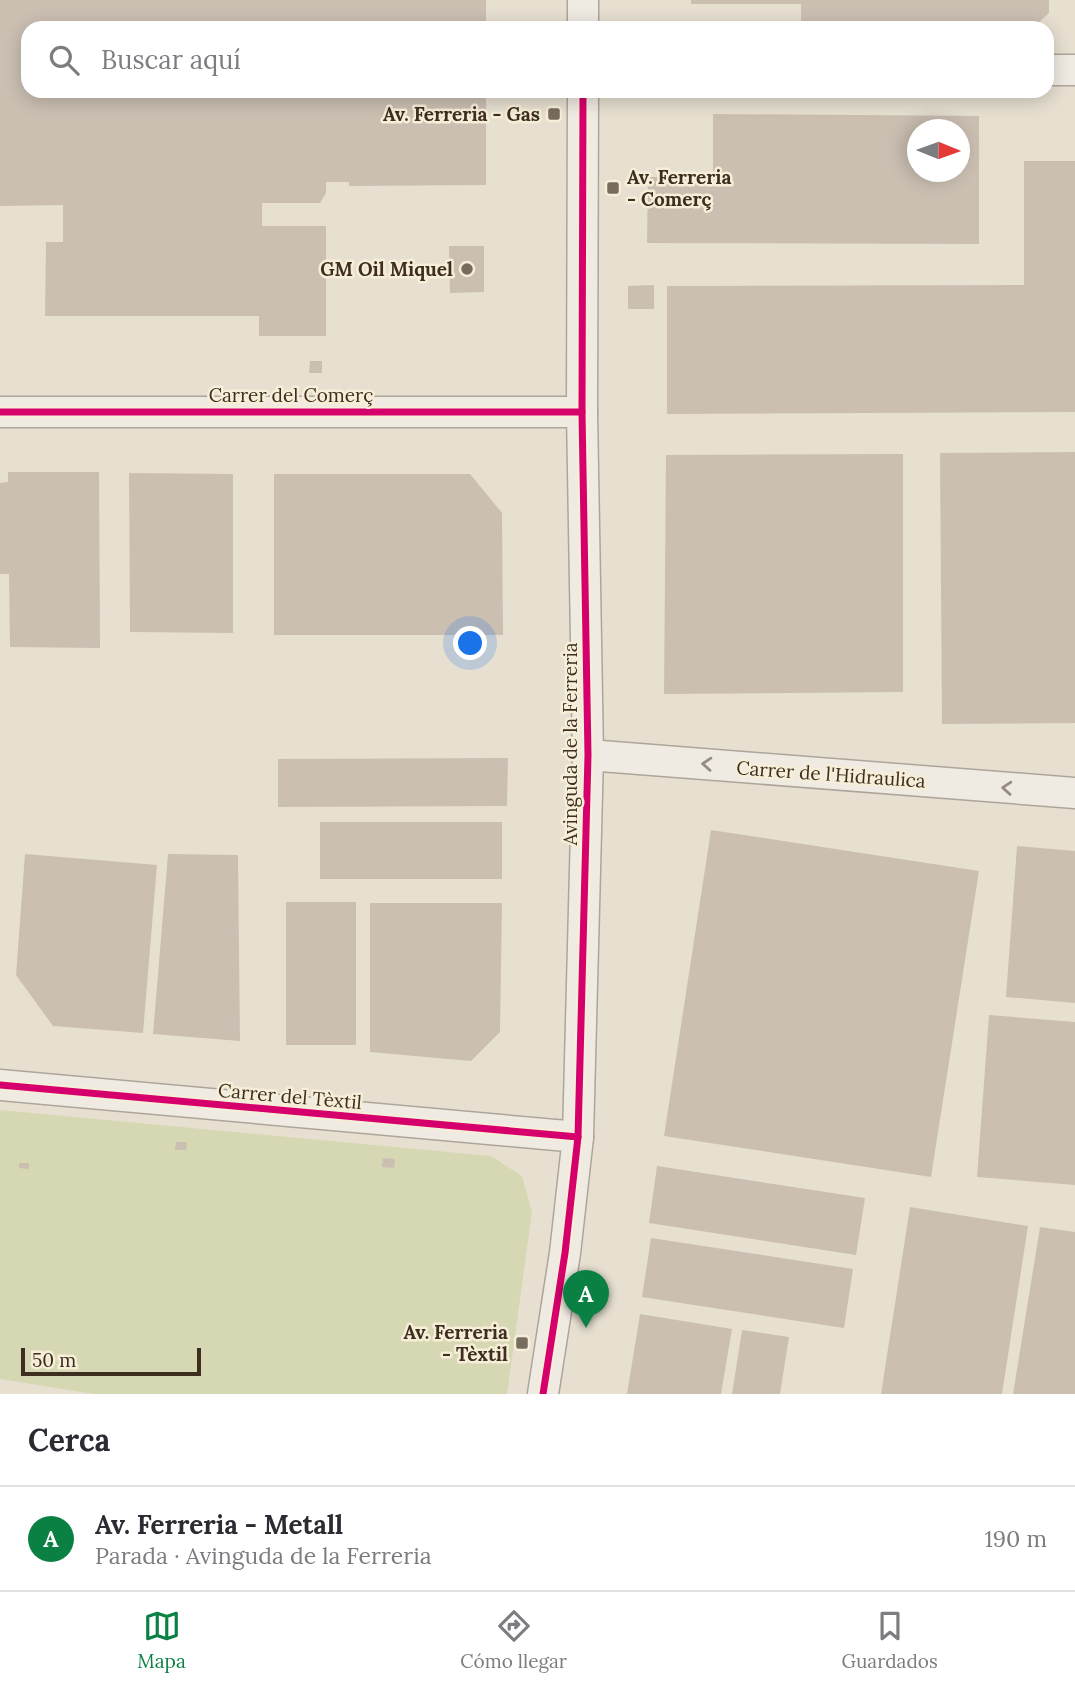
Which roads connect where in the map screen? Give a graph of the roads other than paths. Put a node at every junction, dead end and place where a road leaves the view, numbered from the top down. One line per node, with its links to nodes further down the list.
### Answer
1 (583, 0): 2 (street)
2 (583, 21)
3 (1054, 70): 4 (street)
4 (1075, 70)
5 (583, 98): 7 (street, Avinguda de la Ferreria)
6 (0, 412): 7 (street, Carrer del Comerç)
7 (582, 412): 8 (street, Avinguda de la Ferreria)
8 (588, 755): 9 (street, Carrer de l'Hidraulica, one-way to 8); 11 (street, Avinguda de la Ferreria)
9 (1075, 793)
10 (0, 1084): 11 (street, Carrer del Tèxtil)
11 (578, 1136): 12 (street, Avinguda de la Ferreria)
12 (543, 1394)

